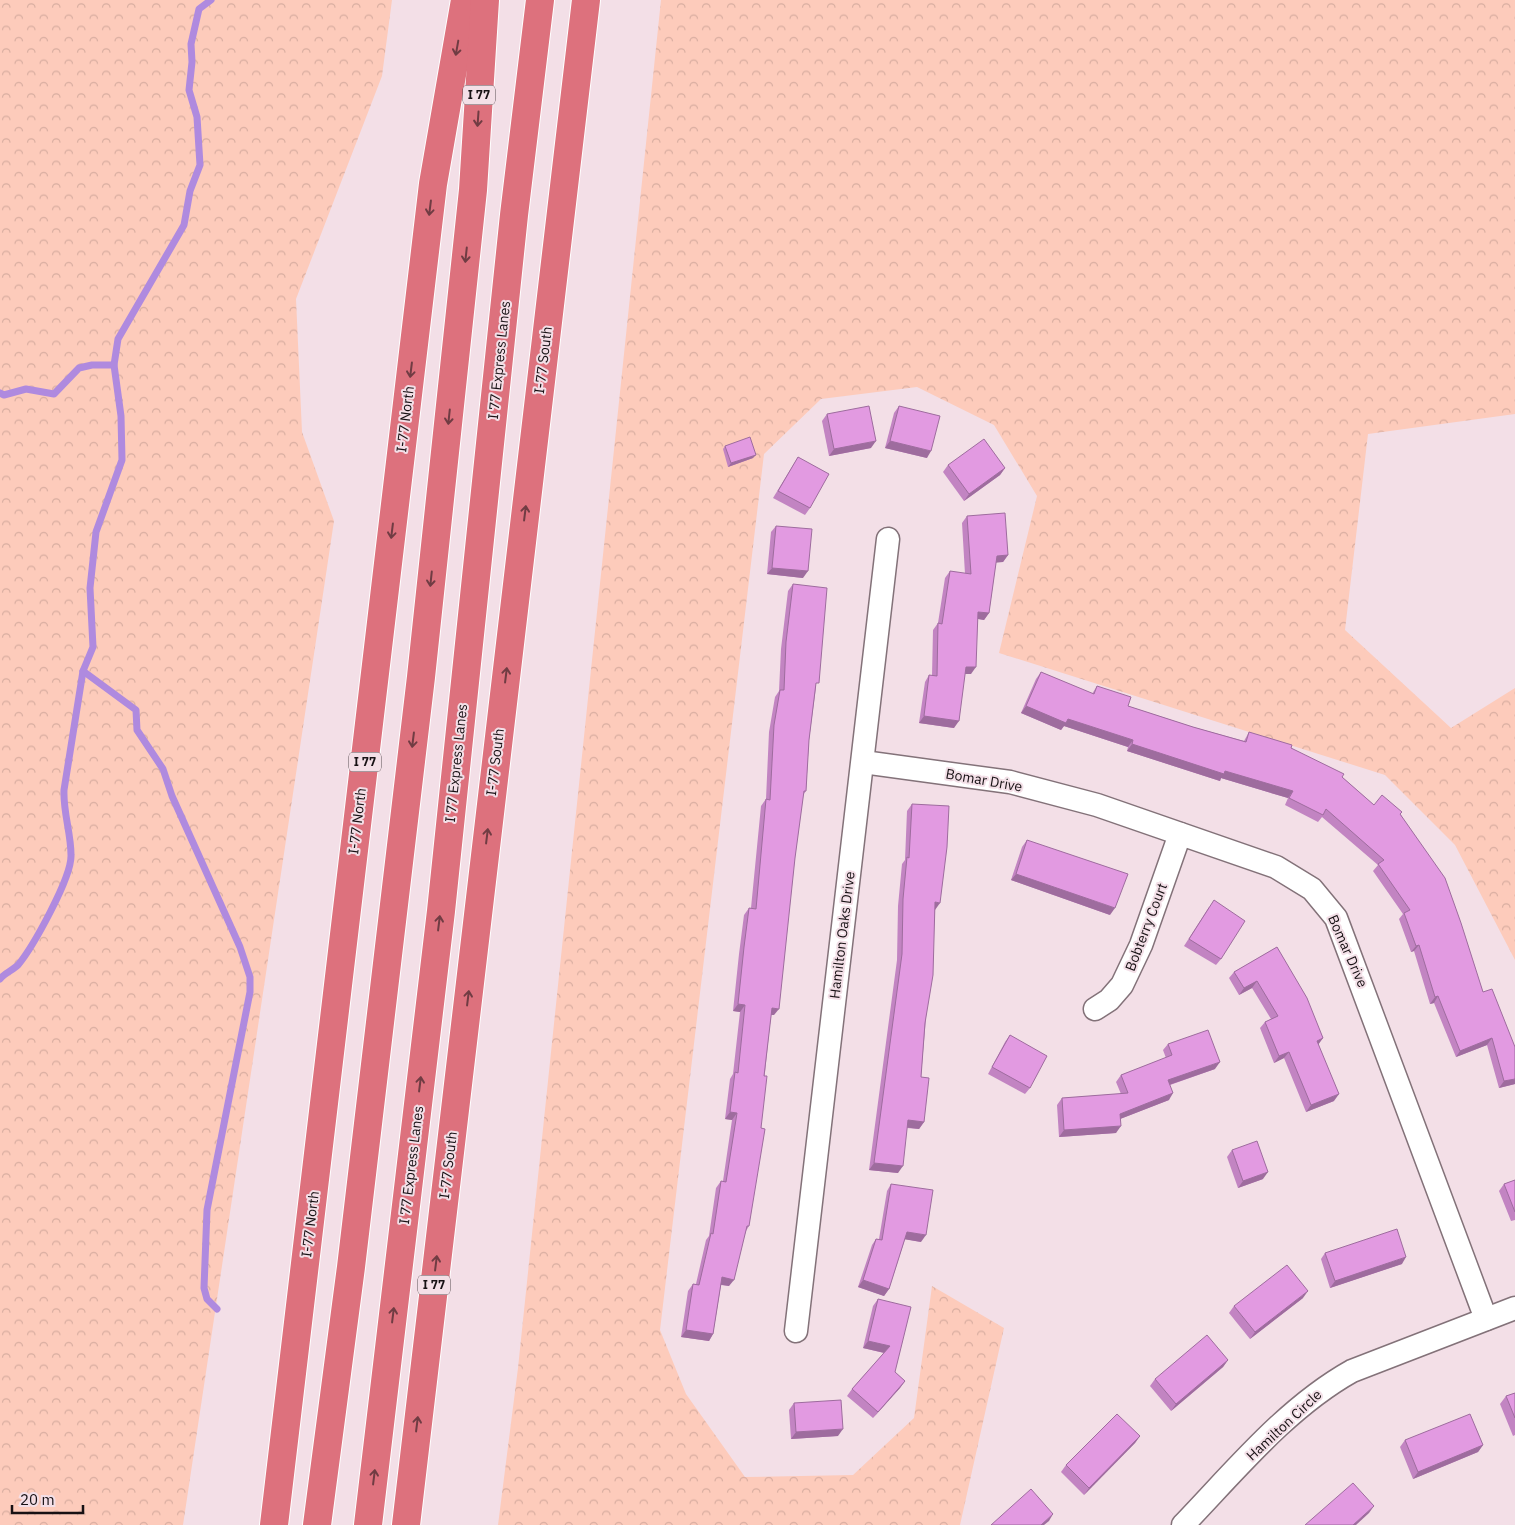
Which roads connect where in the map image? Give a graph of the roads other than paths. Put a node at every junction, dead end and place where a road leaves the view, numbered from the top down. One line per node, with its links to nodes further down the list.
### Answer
1 (465, 0): 12 (highway, I-77 North / I 77, one-way to 12)
2 (485, 0): 13 (highway, I 77, one-way to 13)
3 (540, 0): 14 (highway, I 77 Express Lanes / I 77, one-way to 3)
4 (586, 0): 15 (highway, I-77 South / I 77, one-way to 4)
5 (888, 538): 6 (street, Hamilton Oaks Drive)
6 (863, 762): 7 (street, Bomar Drive); 11 (street, Hamilton Oaks Drive)
7 (1180, 834): 8 (street, Bobterry Court); 10 (street, Bomar Drive)
8 (1095, 1009)
9 (1515, 1308): 10 (street, Hamilton Circle)
10 (1486, 1319): 16 (street, Hamilton Circle)
11 (796, 1331)
12 (274, 1525)
13 (317, 1525)
14 (368, 1525)
15 (406, 1525)
16 (1183, 1525)

